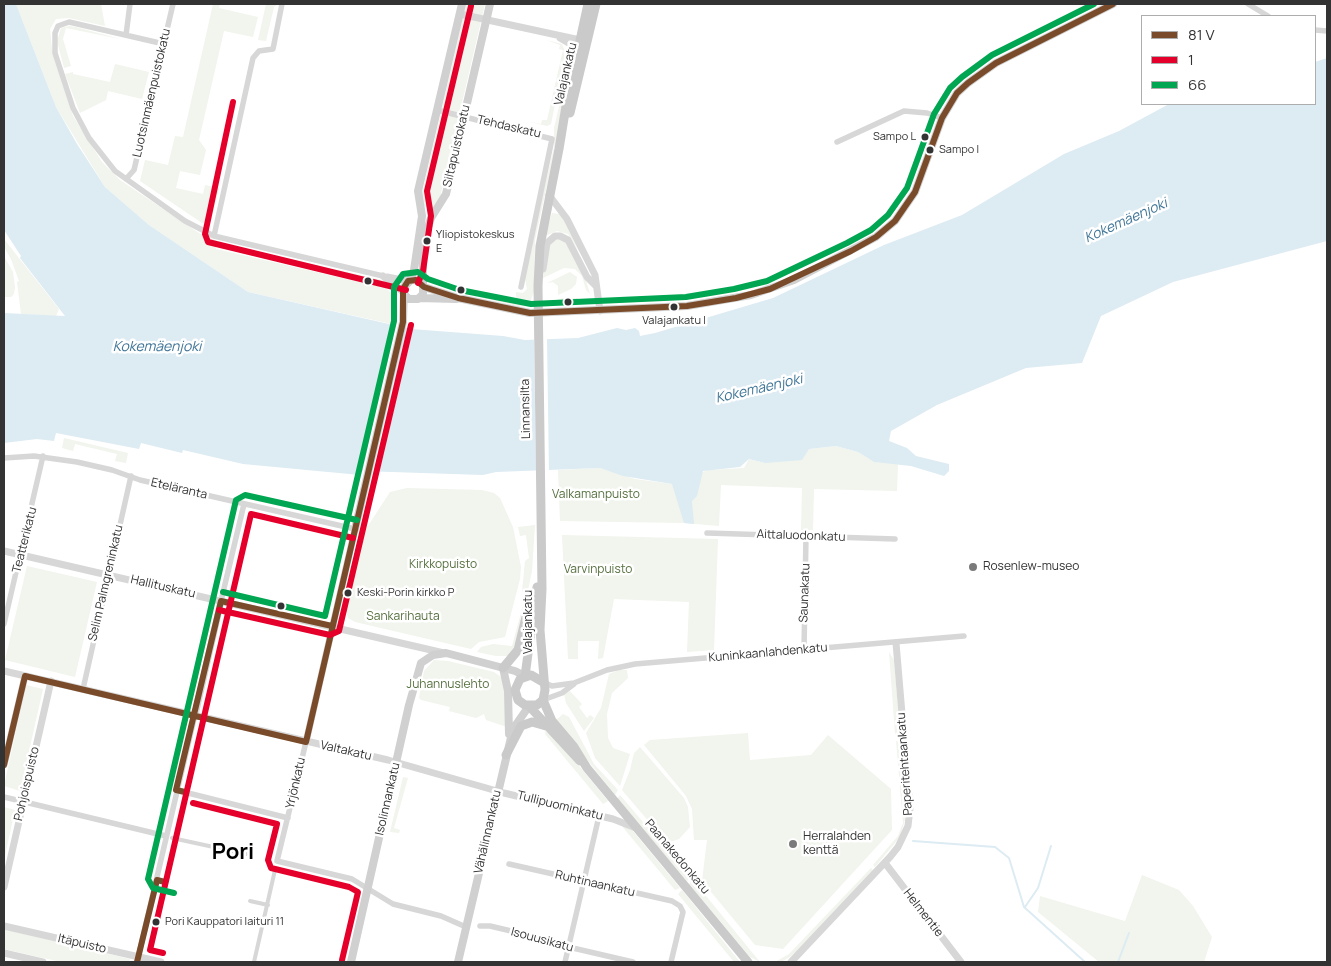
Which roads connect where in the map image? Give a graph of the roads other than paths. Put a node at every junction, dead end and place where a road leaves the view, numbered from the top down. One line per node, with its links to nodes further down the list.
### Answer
1 (130, 4): 13 (street)
2 (173, 4): 16 (street, Luotsinmäenpuistokatu)
3 (282, 4): 28 (street)
4 (462, 4): 10 (main road)
5 (490, 4): 12 (main road, Siltapuistokatu)
6 (588, 4): 15 (main road, Valajankatu)
7 (596, 4): 17 (main road, Valajankatu)
8 (1113, 4): 20 (main road)
9 (1248, 4): 11 (street)
10 (460, 14): 12 (street); 18 (main road)
11 (1266, 15)
12 (486, 20): 14 (street); 19 (main road, Siltapuistokatu)
13 (126, 35): 16 (street); 22 (street)
14 (555, 35): 15 (street); 17 (street)
15 (580, 40): 17 (main road, Valajankatu)
16 (164, 44): 22 (street, Luotsinmäenpuistokatu)
17 (580, 55): 23 (main road, Valajankatu)
18 (437, 110): 19 (street, Tehdaskatu); 24 (main road)
19 (464, 116): 26 (main road, Siltapuistokatu); 33 (street, Tehdaskatu)
20 (942, 118): 21 (street); 38 (main road)
21 (837, 142)
22 (126, 179): 28 (street)
23 (549, 194): 25 (street); 27 (main road, Valajankatu)
24 (421, 207): 26 (main road); 30 (main road)
25 (559, 208): 27 (street); 32 (street)
26 (437, 210): 31 (main road, Siltapuistokatu)
27 (545, 213): 34 (main road, Valajankatu)
28 (214, 236): 29 (street)
29 (383, 276): 30 (street); 35 (street)
30 (409, 280): 31 (main road); 35 (main road)
31 (423, 286): 36 (main road); 37 (main road)
32 (596, 286): 34 (street); 38 (street)
33 (521, 287)
34 (538, 288): 44 (main road, Linnansilta)
35 (404, 293): 37 (main road); 39 (main road)
36 (458, 298): 37 (main road); 38 (main road)
37 (418, 299): 39 (main road)
38 (600, 310)
39 (403, 322): 45 (main road)
40 (43, 456): 41 (street, Eteläranta); 42 (street, Eteläranta); 50 (street, Teatterikatu)
41 (4, 458)
42 (131, 476): 43 (street, Eteläranta); 52 (street, Selim Palmgreninkatu)
43 (244, 504): 45 (street, Eteläranta); 53 (street)
44 (541, 527): 51 (main road, Valajankatu)
45 (355, 528): 55 (street, Yrjönkatu)
46 (707, 533): 47 (street, Aittaluodonkatu)
47 (806, 536): 48 (street, Aittaluodonkatu); 58 (street, Saunakatu)
48 (895, 539)
49 (4, 550): 50 (street, Hallituskatu)
50 (21, 554): 52 (street, Hallituskatu); 54 (street, Teatterikatu)
51 (541, 562): 60 (main road); 63 (main road, Valajankatu); 65 (main road, Valajankatu)
52 (108, 575): 53 (street, Hallituskatu); 67 (street, Selim Palmgreninkatu)
53 (222, 601): 55 (street, Hallituskatu); 70 (street)
54 (4, 624)
55 (332, 626): 59 (street, Hallituskatu); 72 (street, Yrjönkatu)
56 (964, 636): 57 (street, Kuninkaanlahdenkatu)
57 (896, 642): 58 (street, Kuninkaanlahdenkatu); 86 (street, Paperitehtaankatu)
58 (804, 650): 66 (street, Kuninkaanlahdenkatu)
59 (446, 653): 60 (main road, Hallituskatu); 74 (main road, Isolinnankatu)
60 (503, 668): 63 (main road, Hallituskatu); 73 (main road)
61 (4, 671): 62 (street, Valtakatu)
62 (25, 676): 64 (street, Valtakatu); 75 (street)
63 (525, 676): 65 (main road); 69 (main road)
64 (51, 682): 67 (street, Valtakatu); 80 (street, Pohjoispuisto)
65 (543, 682): 66 (street, Kuninkaanlahdenkatu); 68 (main road)
66 (574, 683): 68 (street, Kuninkaanlahdenkatu)
67 (83, 689): 70 (street, Valtakatu)
68 (543, 700): 69 (main road); 76 (main road, Paanakedonkatu)
69 (529, 706): 71 (main road, Paanakedonkatu); 73 (main road, Vähälinnankatu)
70 (195, 715): 72 (street, Valtakatu); 77 (street)
71 (546, 726): 73 (main road); 76 (main road, Paanakedonkatu)
72 (306, 742): 74 (street, Valtakatu); 82 (street, Yrjönkatu)
73 (506, 755): 78 (main road, Vähälinnankatu)
74 (396, 764): 78 (street, Tullipuominkatu); 91 (main road, Isolinnankatu)
75 (4, 765)
76 (587, 768): 83 (main road, Paanakedonkatu)
77 (176, 790): 82 (street); 84 (street)
78 (498, 790): 81 (street, Tullipuominkatu); 96 (main road, Vähälinnankatu)
79 (4, 797): 80 (street)
80 (23, 802): 84 (street); 90 (street, Pohjoispuisto)
81 (599, 816): 83 (street, Tullipuominkatu); 89 (street)
82 (288, 818): 91 (street, Yrjönkatu)
83 (636, 828): 108 (main road, Paanakedonkatu)
84 (169, 837): 85 (street); 99 (street)
85 (246, 854)
86 (885, 863): 109 (street, Paperitehtaankatu); 110 (street, Helmentie)
87 (509, 864): 89 (street, Ruhtinaankatu)
88 (275, 870): 93 (street)
89 (584, 881): 97 (street); 107 (street, Ruhtinaankatu)
90 (4, 887)
91 (368, 887): 96 (street); 103 (main road, Isolinnankatu)
92 (250, 901): 93 (street)
93 (268, 905): 102 (street)
94 (4, 926): 99 (street, Itäpuisto)
95 (480, 926): 97 (street, Isouusikatu)
96 (466, 927): 104 (main road, Vähälinnankatu)
97 (568, 948): 105 (street); 106 (street, Isouusikatu)
98 (4, 953): 100 (street)
99 (138, 960): 101 (street, Itäpuisto)
100 (43, 962)
101 (161, 962)
102 (254, 962)
103 (351, 962)
104 (458, 962)
105 (564, 962)
106 (633, 962)
107 (671, 962)
108 (748, 962)
109 (791, 962)
110 (961, 962)

